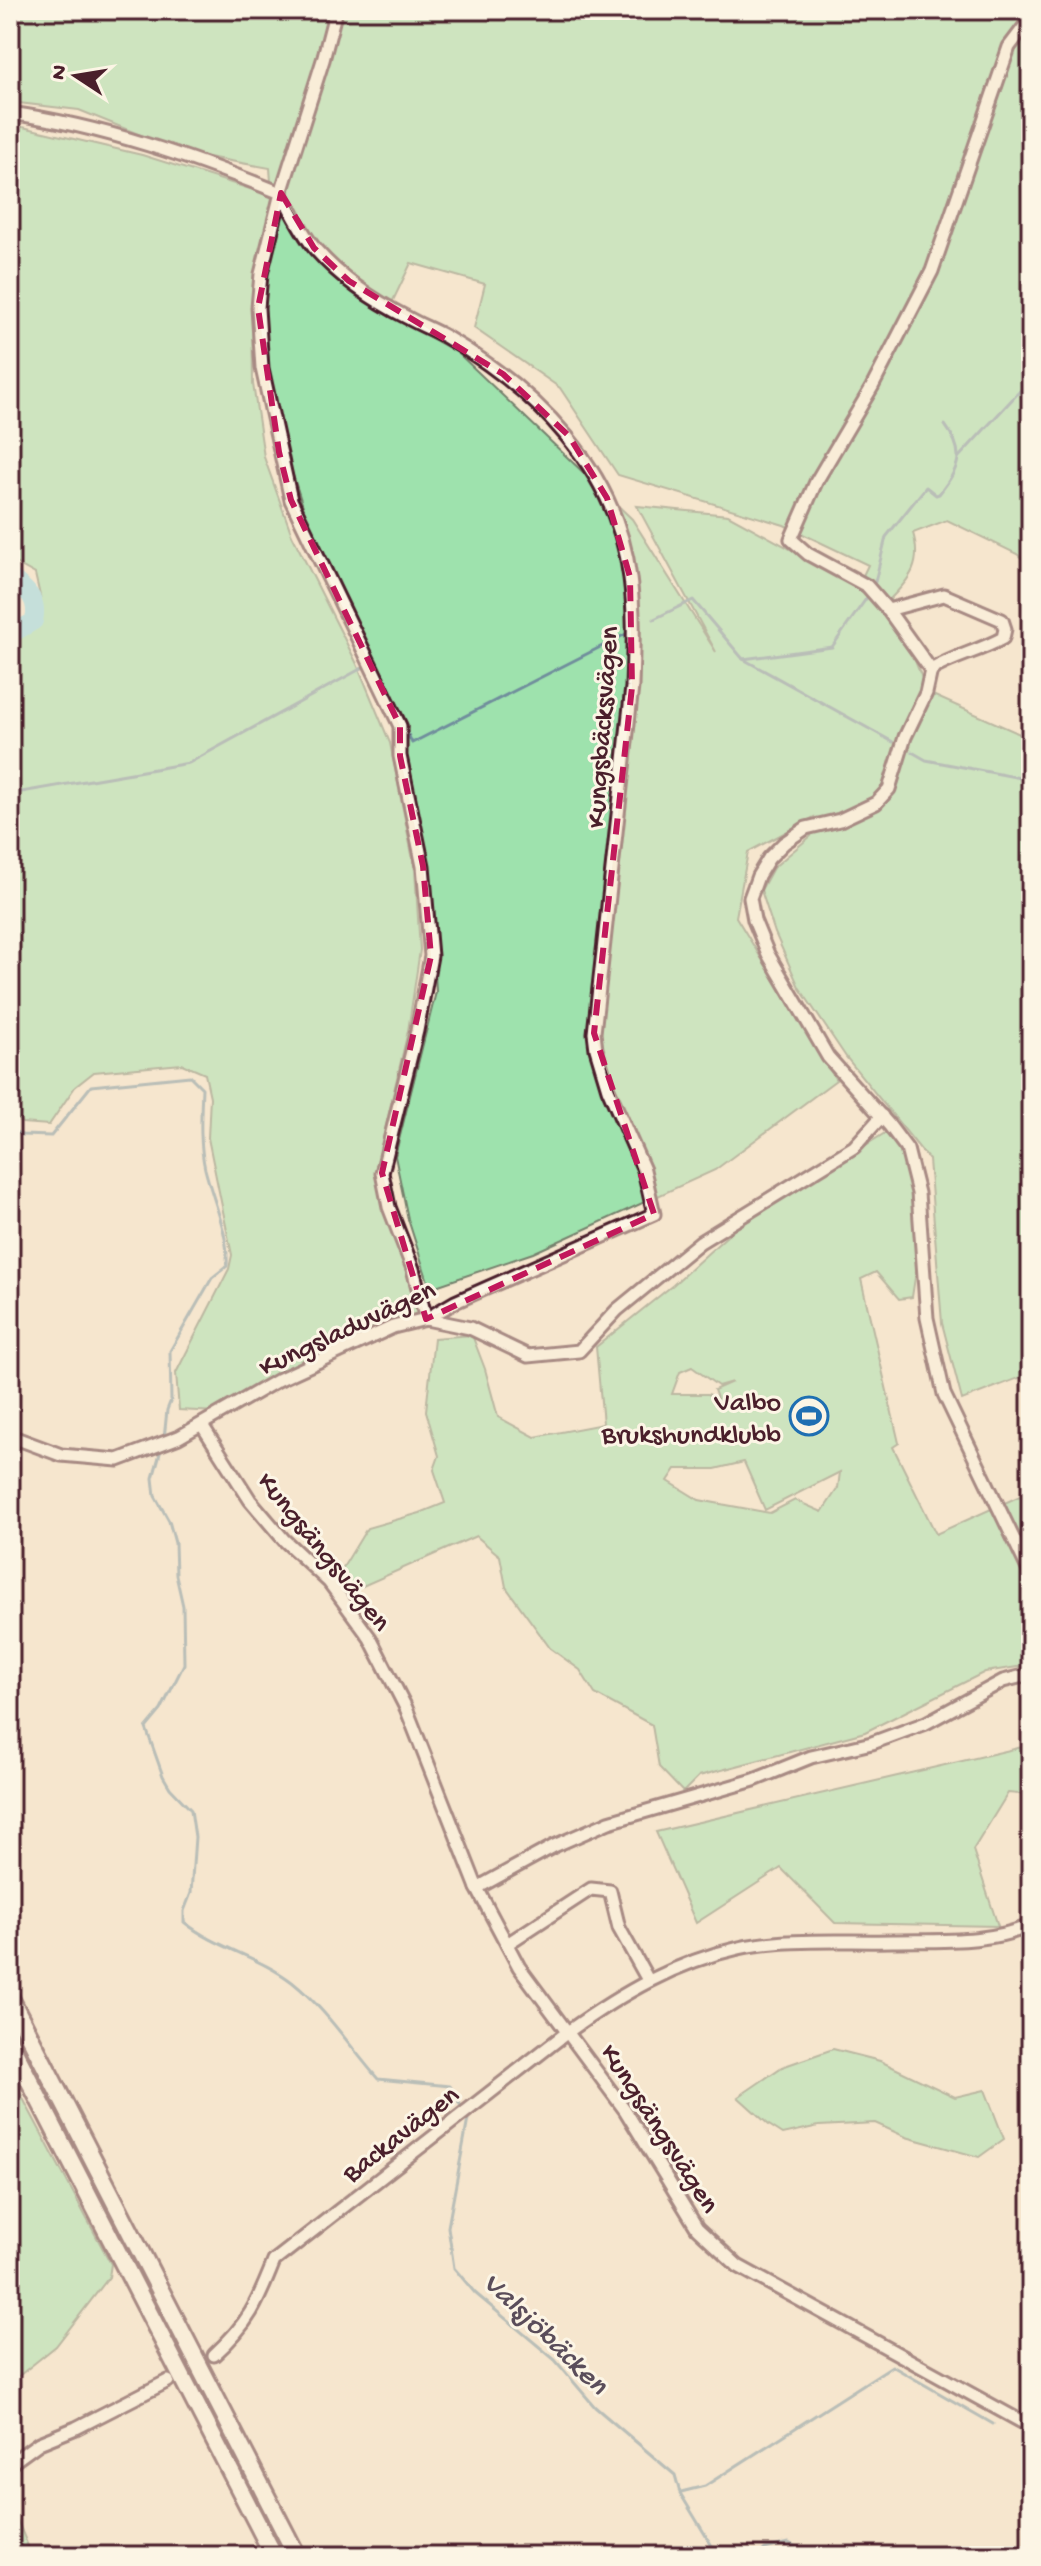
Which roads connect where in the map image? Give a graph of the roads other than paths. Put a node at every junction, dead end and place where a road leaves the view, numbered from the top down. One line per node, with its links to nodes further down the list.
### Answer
1 (336, 10): 4 (street)
2 (1031, 18): 5 (street)
3 (10, 113): 4 (street)
4 (281, 193): 8 (street, Kungsbäcksvägen); 9 (street)
5 (888, 610): 6 (street); 6 (street)
6 (931, 670): 7 (street)
7 (882, 1116): 9 (street); 12 (street)
8 (654, 1214): 9 (street, Kungsladuvägen)
9 (426, 1319): 10 (street, Kungsladuvägen)
10 (202, 1425): 11 (street, Kungsladuvägen); 14 (street, Kungsängsvägen)
11 (10, 1436)
12 (1031, 1575)
13 (1031, 1674): 14 (street)
14 (477, 1888): 16 (street, Kungsängsvägen)
15 (1031, 1925): 17 (street, Backavägen)
16 (507, 1944): 17 (street); 19 (street, Kungsängsvägen)
17 (648, 1980): 19 (street, Backavägen)
18 (10, 1998): 26 (highway)
19 (569, 2031): 21 (street, Backavägen); 23 (street, Kungsängsvägen)
20 (10, 2043): 25 (highway)
21 (214, 2355)
22 (168, 2381): 24 (street)
23 (1031, 2427)
24 (10, 2464)
25 (274, 2556)
26 (297, 2556)

